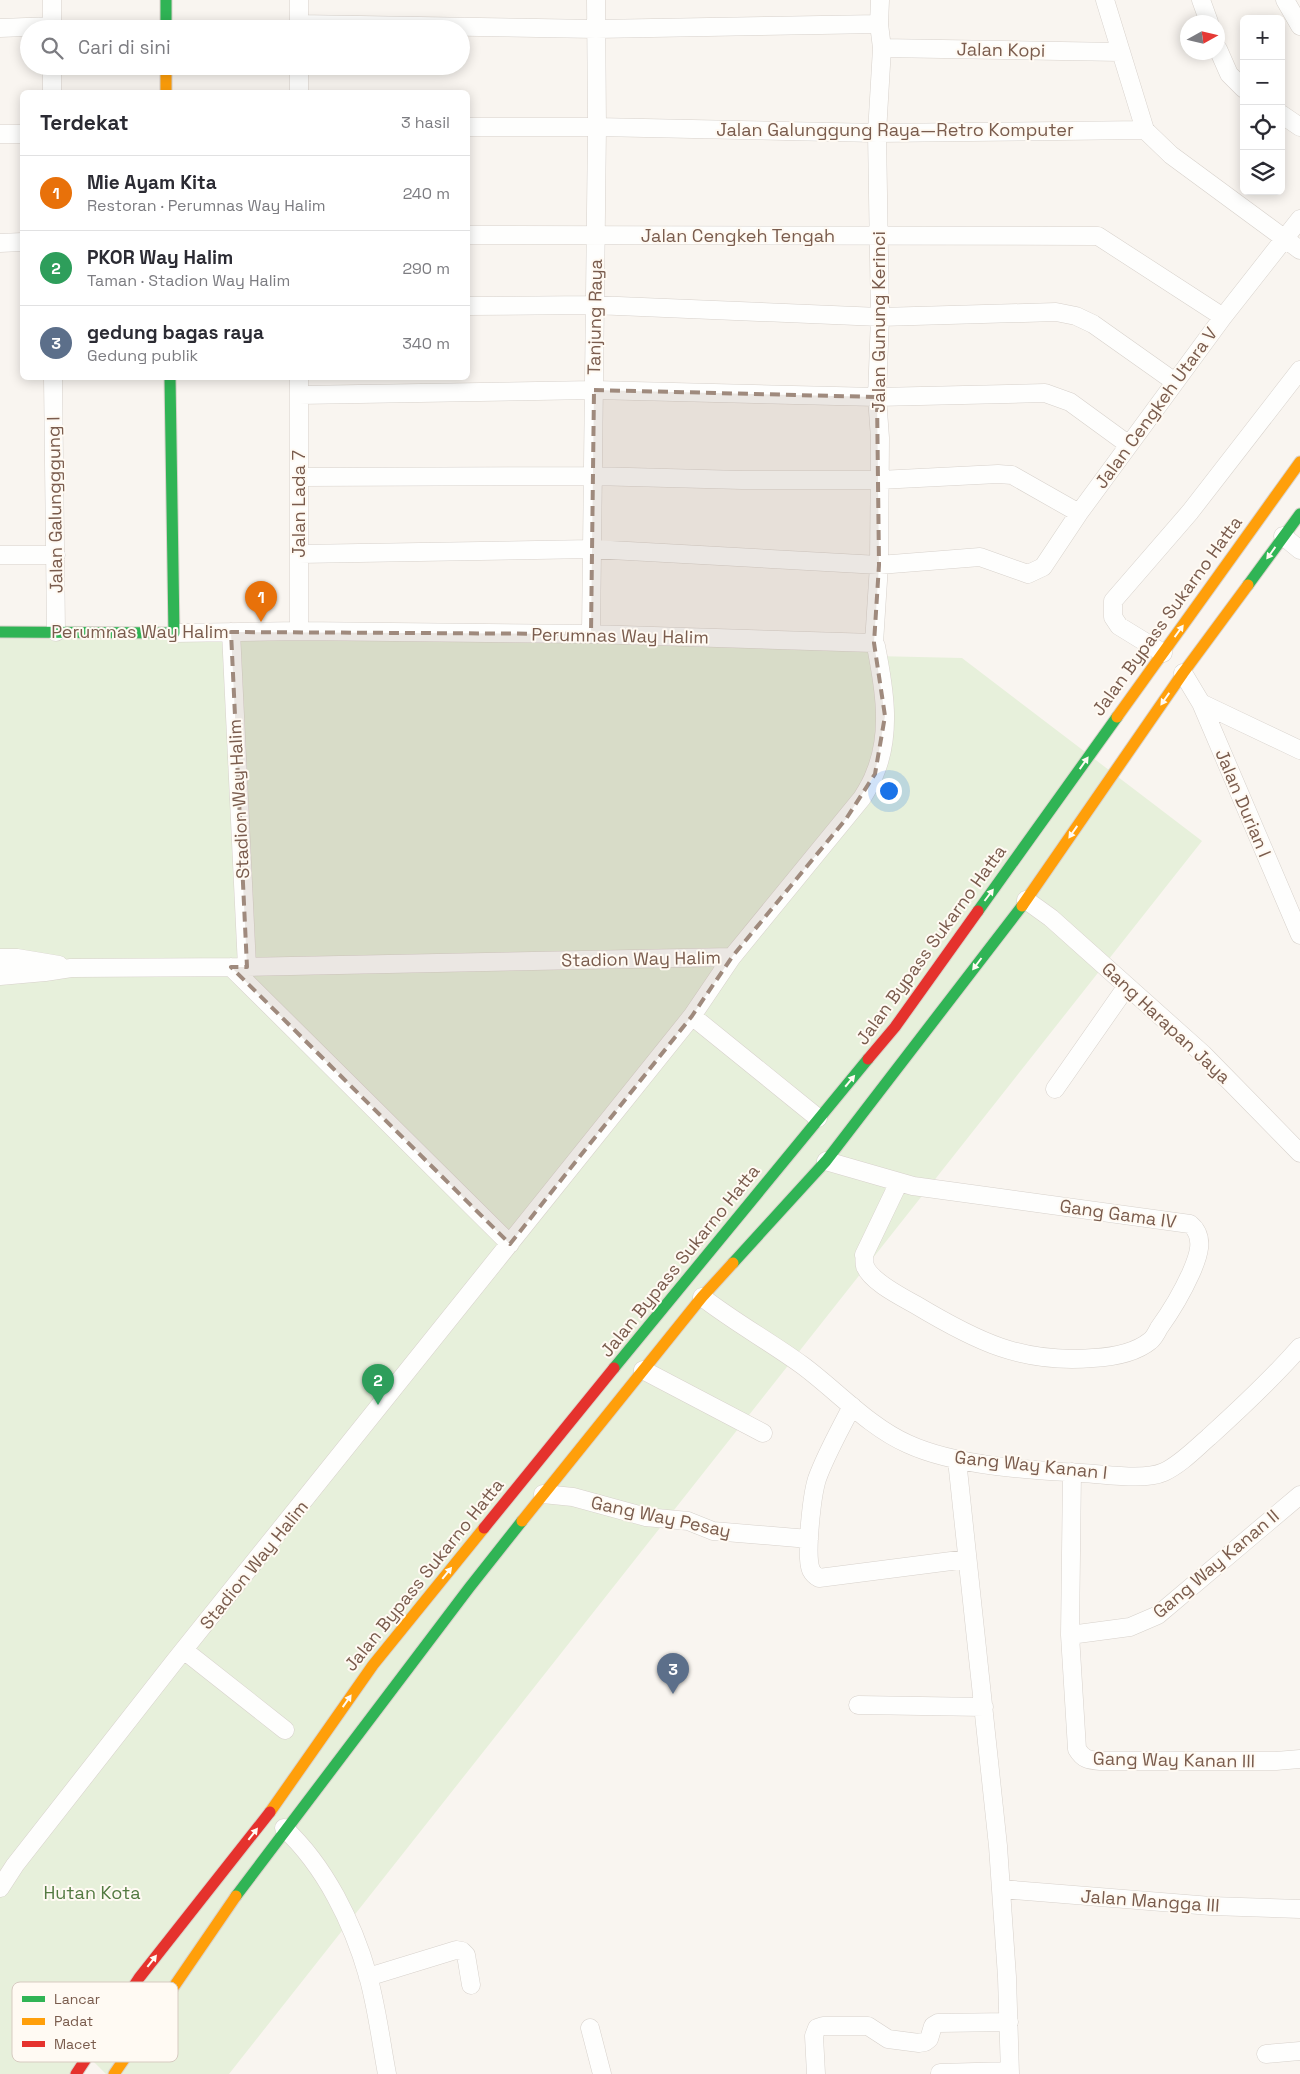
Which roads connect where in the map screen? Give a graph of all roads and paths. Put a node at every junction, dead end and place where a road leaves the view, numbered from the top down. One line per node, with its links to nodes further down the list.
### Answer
1 (52, 0): 10 (street)
2 (166, 0): 11 (main road)
3 (299, 0): 12 (street)
4 (596, 0): 18 (street, Tanjung Raya)
5 (880, 0): 13 (street, Jalan Gunung Kerinci)
6 (1106, 0): 20 (street)
7 (1201, 0): 9 (street)
8 (1285, 0): 14 (street)
9 (1206, 15)
10 (52, 20)
11 (166, 20)
12 (299, 20)
13 (879, 24): 18 (street); 19 (street, Jalan Gunung Kerinci)
14 (1300, 26)
15 (0, 28): 16 (street)
16 (20, 28)
17 (470, 28): 18 (street)
18 (596, 29): 31 (street, Tanjung Raya)
19 (882, 48): 20 (street, Jalan Kopi); 36 (street, Jalan Gunung Kerinci)
20 (1121, 52): 33 (street)
21 (1223, 60): 25 (street)
22 (52, 75): 26 (street)
23 (166, 75): 27 (main road)
24 (299, 75): 28 (street)
25 (1240, 85)
26 (52, 90)
27 (166, 90)
28 (299, 90)
29 (1285, 117): 32 (street)
30 (470, 127): 31 (street, Jalan Galunggung Raya—Retro Komputer)
31 (598, 127): 36 (street, Jalan Galunggung Raya—Retro Komputer); 39 (street, Tanjung Raya)
32 (1300, 127)
33 (1145, 130): 36 (street, Jalan Galunggung Raya—Retro Komputer); 41 (street)
34 (0, 134): 35 (street)
35 (20, 134)
36 (877, 134): 40 (street, Jalan Gunung Kerinci)
37 (1300, 219): 41 (street, Jalan Cengkeh Utara V)
38 (470, 234): 39 (street, Jalan Cengkeh Tengah)
39 (596, 235): 40 (street, Jalan Cengkeh Tengah); 45 (street, Tanjung Raya)
40 (879, 236): 47 (street, Jalan Gunung Kerinci); 48 (street, Jalan Cengkeh Tengah)
41 (1286, 239): 44 (street); 48 (street, Jalan Cengkeh Utara V)
42 (20, 242): 43 (street)
43 (0, 243)
44 (1300, 250)
45 (594, 305): 46 (street); 47 (street); 54 (street, Tanjung Raya)
46 (470, 306)
47 (880, 317): 52 (street); 55 (street, Jalan Gunung Kerinci)
48 (1223, 317): 52 (street, Jalan Cengkeh Utara V)
49 (1300, 370): 77 (street)
50 (53, 380): 67 (street, Jalan Galungggung I)
51 (170, 380): 74 (main road)
52 (1175, 382): 56 (street, Jalan Cengkeh Utara V)
53 (299, 386): 54 (street); 59 (street, Jalan Lada 7)
54 (594, 390): 55 (street); 58 (street, Tanjung Raya)
55 (877, 397): 56 (street); 60 (street, Jalan Gunung Kerinci)
56 (1129, 445): 61 (street, Jalan Cengkeh Utara V)
57 (1300, 462): 77 (main road, Jalan Bypass Sukarno Hatta, one-way to 57)
58 (592, 476): 59 (street); 60 (street); 64 (street, Tanjung Raya)
59 (299, 477): 66 (street, Jalan Lada 7)
60 (879, 480): 61 (street); 69 (street, Jalan Gunung Kerinci)
61 (1079, 513): 69 (street, Jalan Cengkeh Utara V)
62 (1300, 514): 63 (main road)
63 (1283, 536): 65 (street); 78 (main road, one-way to 78)
64 (592, 549): 66 (street); 69 (street); 75 (street, Tanjung Raya)
65 (1300, 550)
66 (299, 554): 70 (street, Jalan Lada 7)
67 (56, 555): 68 (street); 72 (street, Jalan Galungggung I)
68 (0, 556)
69 (880, 565): 76 (street, Jalan Gunung Kerinci)
70 (298, 631): 73 (street, Perumnas Way Halim); 75 (street, Perumnas Way Halim)
71 (0, 632): 72 (main road, Perumnas Way Halim)
72 (56, 632): 74 (main road, Perumnas Way Halim)
73 (231, 632): 74 (street, Perumnas Way Halim); 85 (street, Stadion Way Halim)
74 (174, 633)
75 (591, 634): 76 (street, Perumnas Way Halim)
76 (874, 643): 83 (street)
77 (1163, 653): 91 (main road, Jalan Bypass Sukarno Hatta, one-way to 77)
78 (1183, 673): 79 (street, Jalan Durian I); 81 (main road, one-way to 81)
79 (1200, 703): 80 (street); 82 (street, Jalan Durian I)
80 (1300, 750)
81 (1026, 900): 88 (street, Gang Harapan Jaya); 93 (main road, one-way to 93)
82 (1300, 934)
83 (732, 957): 85 (street, Stadion Way Halim); 89 (street, Stadion Way Halim)
84 (0, 958): 86 (street, Stadion Way Halim)
85 (239, 967): 86 (street, Stadion Way Halim); 95 (street)
86 (71, 968): 87 (street, Stadion Way Halim)
87 (0, 976)
88 (1127, 986): 90 (street); 92 (street, Gang Harapan Jaya)
89 (692, 1016): 91 (street); 95 (street, Stadion Way Halim)
90 (1056, 1089)
91 (818, 1118): 118 (main road, Jalan Bypass Sukarno Hatta, one-way to 91)
92 (1300, 1153)
93 (826, 1161): 94 (street, Gang Gama IV); 96 (main road)
94 (899, 1182): 94 (street, Gang Gama IV)
95 (510, 1244): 108 (street, Stadion Way Halim)
96 (702, 1297): 98 (main road); 99 (street, Gang Way Kanan I)
97 (1300, 1347): 102 (street, Gang Way Kanan I)
98 (643, 1370): 100 (street); 103 (main road)
99 (852, 1406): 101 (street, Gang Way Kanan I); 105 (street)
100 (764, 1433)
101 (957, 1460): 102 (street, Gang Way Kanan I); 106 (street)
102 (1072, 1472): 107 (street)
103 (543, 1494): 105 (street, Gang Way Pesay); 113 (main road)
104 (1300, 1495): 107 (street, Gang Way Kanan II)
105 (809, 1539): 106 (street)
106 (967, 1560): 110 (street)
107 (1070, 1635): 112 (street, Gang Way Kanan III)
108 (185, 1651): 111 (street); 114 (street, Stadion Way Halim)
109 (858, 1705): 110 (street)
110 (984, 1707): 115 (street)
111 (285, 1730)
112 (1300, 1759)
113 (284, 1828): 117 (street); 119 (main road)
114 (0, 1888)
115 (1001, 1889): 116 (street, Jalan Mangga III); 121 (street)
116 (1300, 1909)
117 (368, 1977): 120 (street); 131 (street)
118 (136, 1982)
119 (177, 1982)
120 (471, 1985)
121 (1009, 2022): 127 (street); 133 (street)
122 (590, 2028): 132 (street)
123 (1300, 2051): 124 (street)
124 (1266, 2054)
125 (84, 2062): 129 (main road, Jalan Bypass Sukarno Hatta, one-way to 125)
126 (122, 2062): 130 (main road)
127 (1010, 2072): 128 (street)
128 (940, 2073)
129 (76, 2074)
130 (114, 2074)
131 (387, 2074)
132 (602, 2074)
133 (816, 2074)

